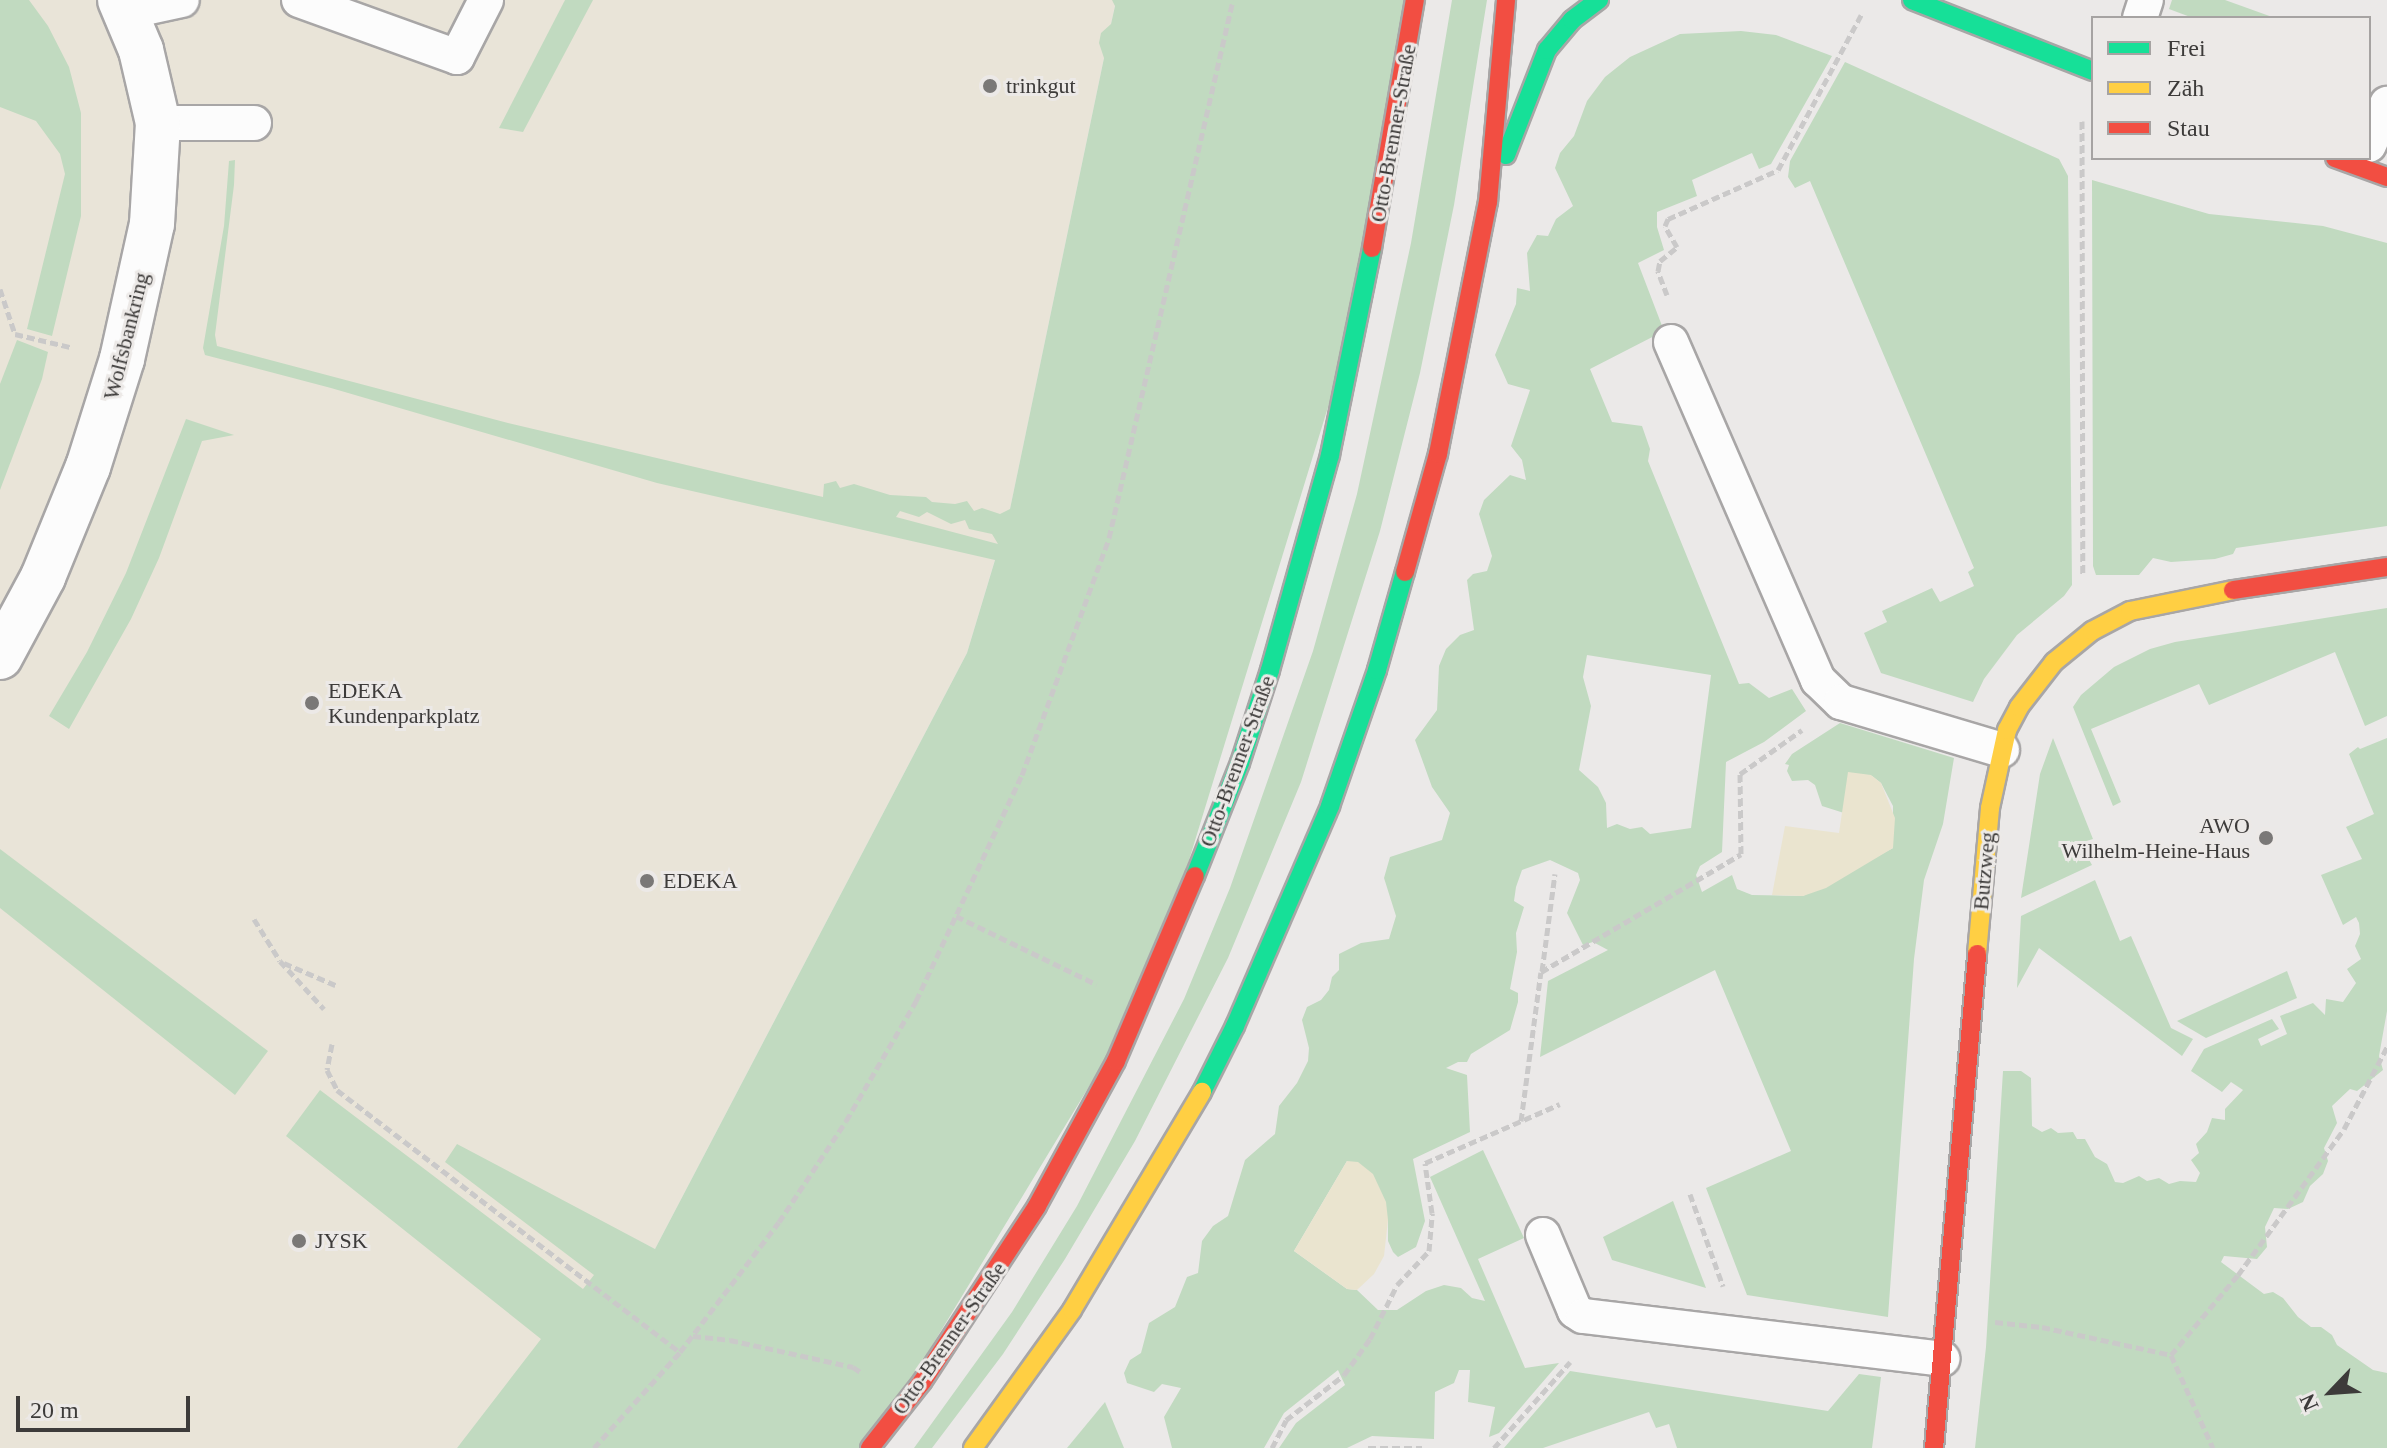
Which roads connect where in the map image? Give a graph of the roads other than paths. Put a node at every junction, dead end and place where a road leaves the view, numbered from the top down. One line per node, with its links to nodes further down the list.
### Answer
1 (182, 0): 8 (lane)
2 (299, 0): 3 (lane)
3 (486, 0)
4 (1415, 0): 21 (street, Otto-Brenner-Straße)
5 (1506, 0): 14 (street)
6 (1599, 0): 14 (street)
7 (1912, 0): 9 (street)
8 (123, 6): 11 (street, Wolfsbankring)
9 (2088, 69)
10 (2387, 104): 13 (lane)
11 (158, 123): 12 (lane); 17 (street, Wolfsbankring)
12 (254, 123)
13 (2371, 142)
14 (1488, 202): 22 (street)
15 (1671, 342): 18 (lane)
16 (2387, 567): 18 (street, Butzweg)
17 (7, 631)
18 (2002, 750): 20 (street, Butzweg)
19 (1543, 1235): 20 (lane)
20 (1942, 1359): 23 (street, Butzweg)
21 (870, 1448)
22 (973, 1448)
23 (1934, 1448)

